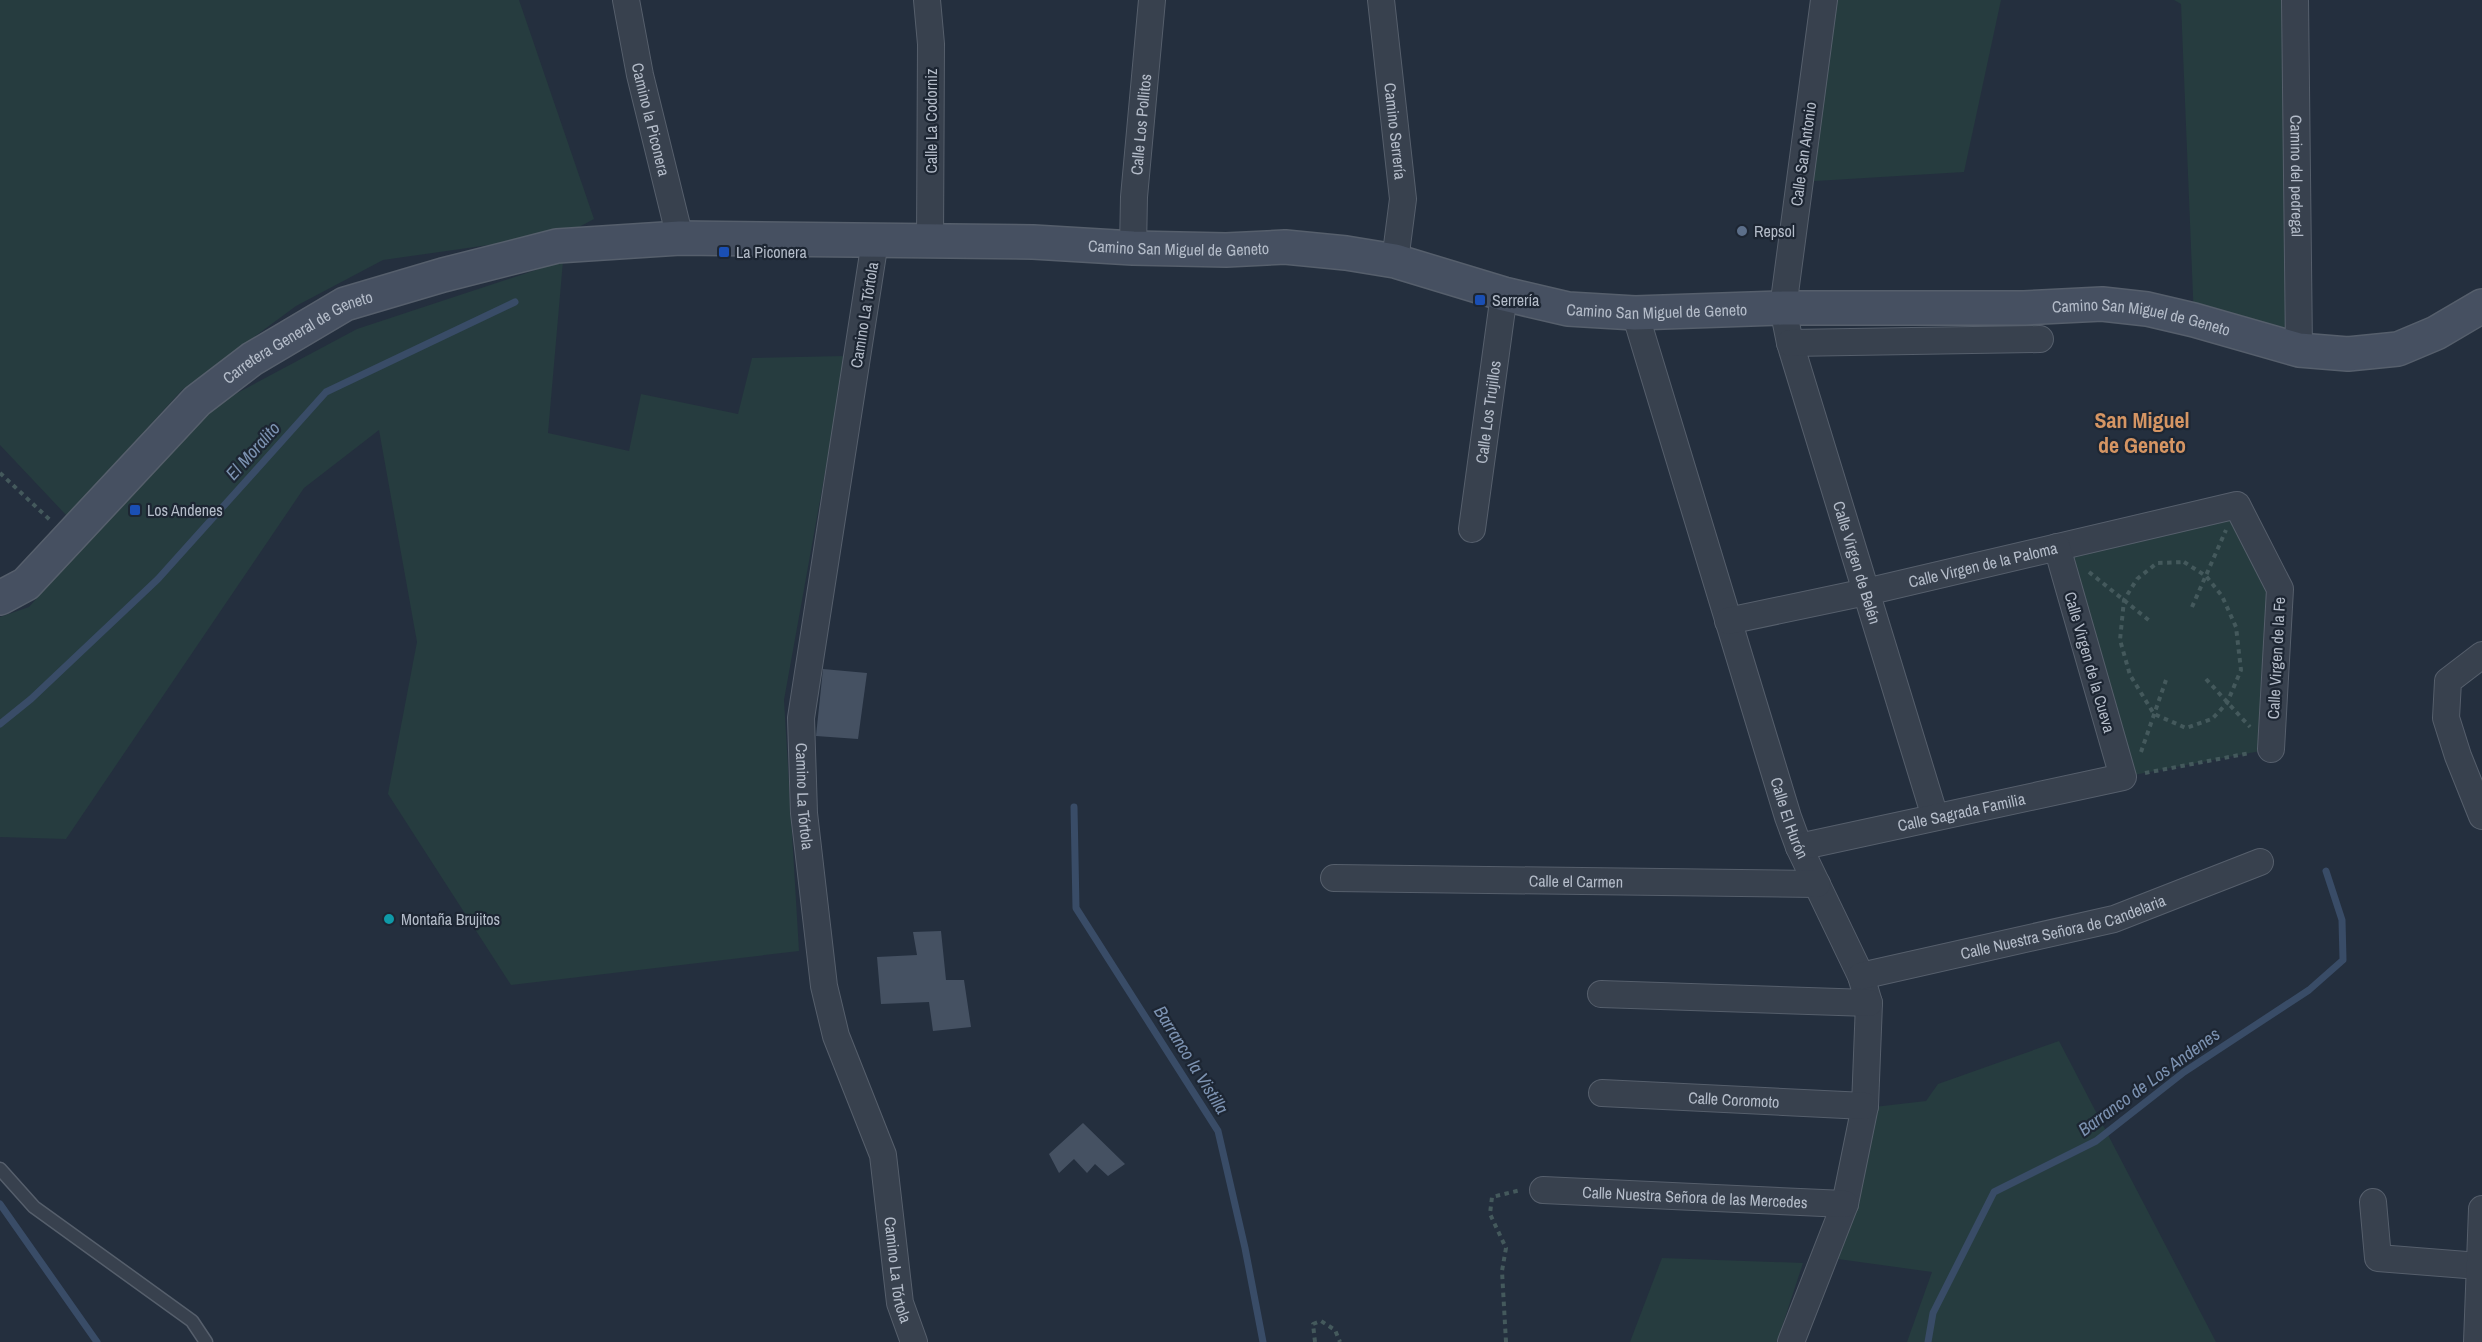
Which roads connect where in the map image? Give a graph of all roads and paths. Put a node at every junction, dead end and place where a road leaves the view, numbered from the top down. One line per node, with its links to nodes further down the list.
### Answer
1 (626, 0): 7 (street, Camino la Piconera)
2 (927, 0): 9 (street, Calle La Codorniz)
3 (1152, 0): 10 (street, Calle Los Pollitos)
4 (1381, 0): 11 (street, Camino Serrería)
5 (1824, 0): 14 (street, Calle San Antonio)
6 (2295, 0): 18 (street, Camino del pedregal)
7 (680, 238): 8 (main road, Camino San Miguel de Geneto); 22 (main road, Carretera General de Geneto)
8 (875, 241): 9 (main road, Camino San Miguel de Geneto); 57 (street, Camino La Tórtola)
9 (930, 242): 10 (main road, Camino San Miguel de Geneto)
10 (1133, 248): 11 (main road, Camino San Miguel de Geneto)
11 (1395, 261): 12 (main road, Camino San Miguel de Geneto)
12 (1504, 294): 15 (main road, Camino San Miguel de Geneto); 21 (street, Calle Los Trujillos)
13 (2482, 306): 18 (main road, Camino San Miguel de Geneto)
14 (1782, 308): 15 (main road, Camino San Miguel de Geneto); 17 (street, Calle Virgen de Belén); 18 (main road, Camino San Miguel de Geneto)
15 (1635, 313): 29 (street, Calle El Hurón)
16 (2040, 339): 17 (street)
17 (1790, 343): 25 (street, Calle Virgen de Belén)
18 (2300, 350)
19 (0, 473): 22 (path)
20 (2236, 505): 23 (street, Calle Virgen de la Paloma); 24 (path); 36 (street, Calle Virgen de la Fe)
21 (1472, 529)
22 (69, 538): 26 (main road, Carretera General de Geneto)
23 (2057, 547): 25 (street, Calle Virgen de la Paloma); 27 (path); 37 (street, Calle Virgen de la Cueva)
24 (2206, 576): 27 (path); 28 (path); 34 (path)
25 (1866, 592): 29 (street, Calle Virgen de la Paloma); 39 (street, Calle Virgen de Belén)
26 (0, 598)
27 (2124, 600): 30 (path); 35 (path)
28 (2192, 607)
29 (1728, 621): 40 (street, Calle El Hurón)
30 (2151, 622)
31 (2482, 655): 38 (street)
32 (2206, 679): 34 (path)
33 (2166, 680): 35 (path)
34 (2227, 703): 35 (path); 36 (path)
35 (2154, 714): 37 (path)
36 (2271, 750): 37 (path)
37 (2128, 776): 39 (street, Calle Sagrada Familia)
38 (2482, 816)
39 (1935, 817): 40 (street, Calle Sagrada Familia)
40 (1799, 848): 43 (street, Calle El Hurón)
41 (2260, 862): 44 (street, Calle Nuestra Señora de Candelaria)
42 (1334, 878): 43 (street, Calle el Carmen)
43 (1817, 884): 44 (street, Calle El Hurón)
44 (1861, 976): 46 (street, Calle El Hurón)
45 (1601, 994): 46 (street)
46 (1869, 1003): 48 (street, Calle El Hurón)
47 (1602, 1093): 48 (street, Calle Coromoto)
48 (1865, 1106): 52 (street, Calle El Hurón)
49 (0, 1169): 56 (lane)
50 (1543, 1190): 52 (street, Calle Nuestra Señora de las Mercedes); 60 (path)
51 (2373, 1202): 54 (street)
52 (1845, 1204): 55 (street, Calle El Hurón)
53 (2482, 1209): 54 (street)
54 (2479, 1266): 61 (street)
55 (1796, 1330)
56 (206, 1342)
57 (914, 1342)
58 (1315, 1342): 59 (path)
59 (1340, 1342)
60 (1506, 1342)
61 (2477, 1342)

